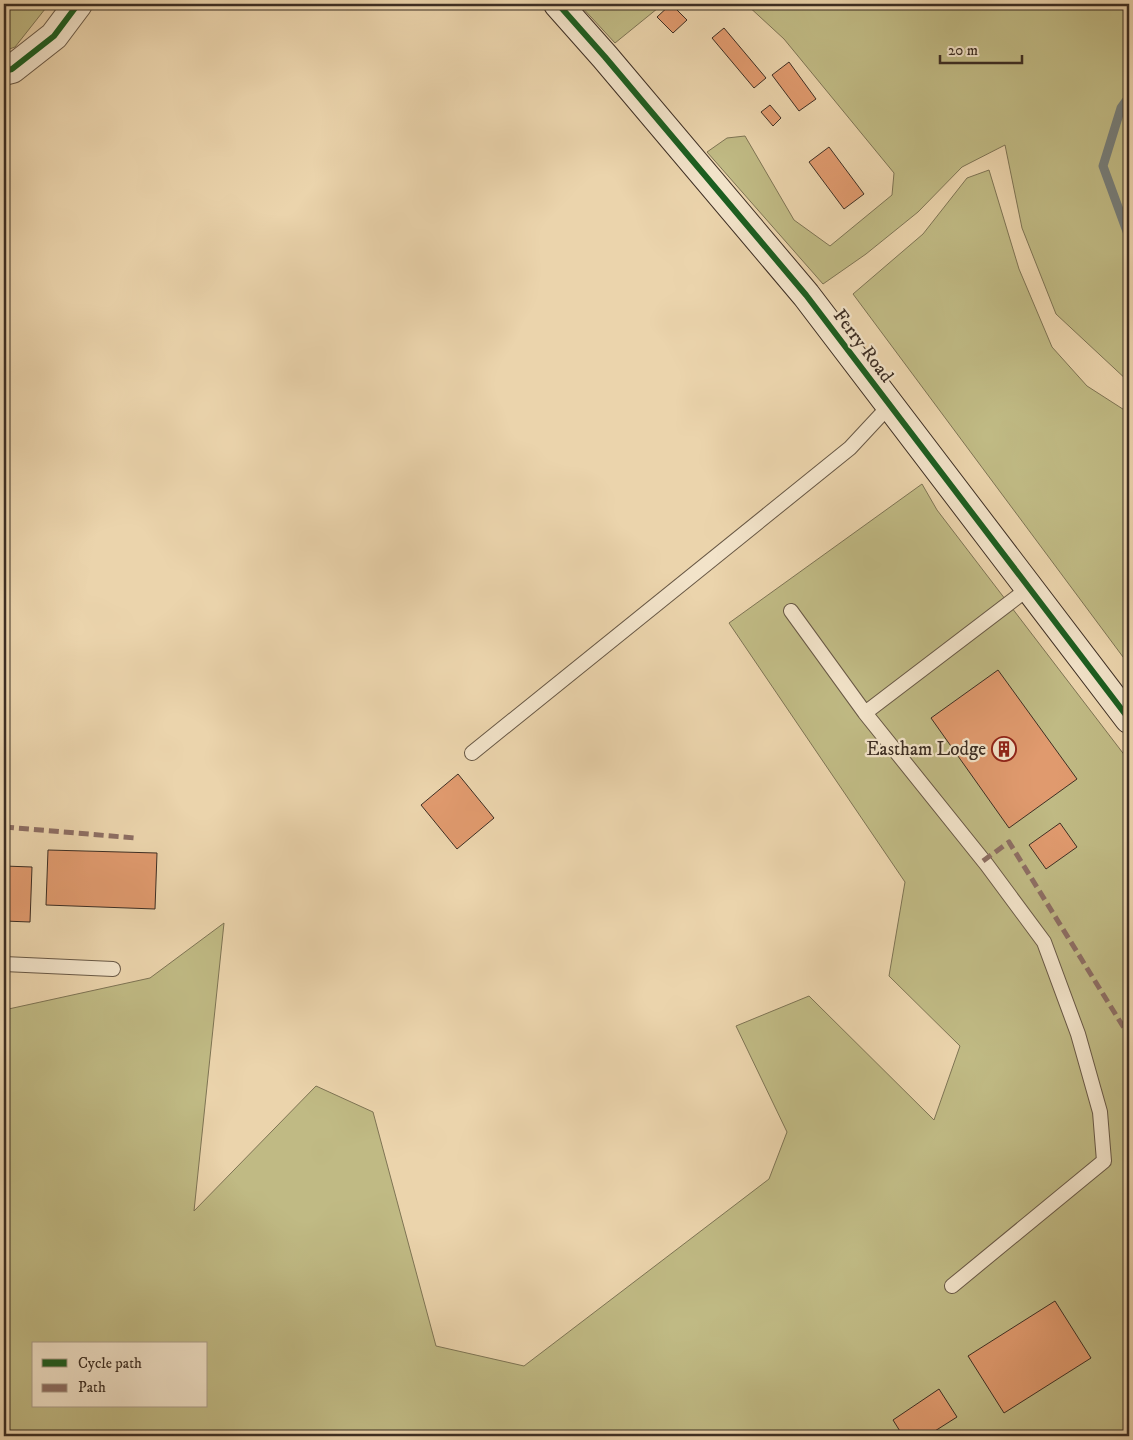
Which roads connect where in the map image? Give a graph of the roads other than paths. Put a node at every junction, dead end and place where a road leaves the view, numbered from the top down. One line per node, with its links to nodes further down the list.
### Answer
1 (78, 4): 3 (street)
2 (558, 4): 4 (street, Ferry Road)
3 (4, 71)
4 (890, 406): 5 (street, Ferry Road); 9 (lane)
5 (1029, 588): 7 (lane); 8 (street, Ferry Road)
6 (791, 611): 7 (lane)
7 (865, 713): 12 (lane)
8 (1129, 719)
9 (472, 753)
10 (4, 964): 11 (lane)
11 (113, 969)
12 (952, 1286)

